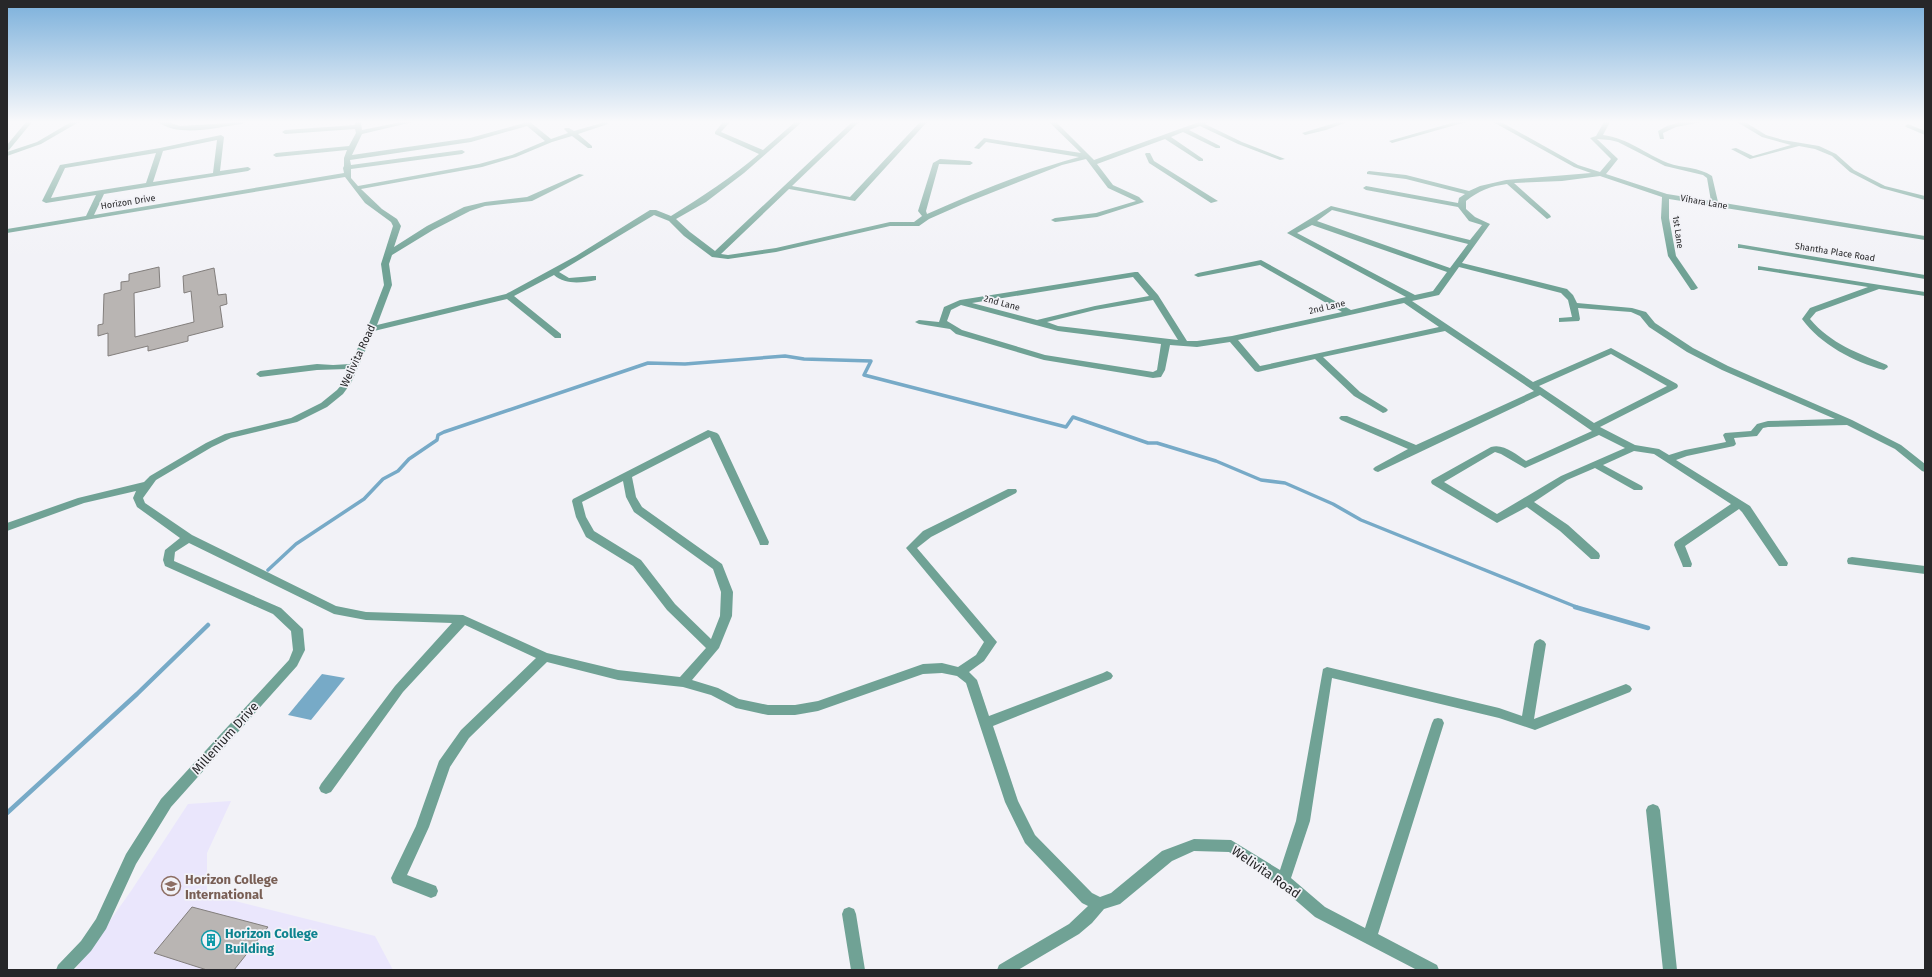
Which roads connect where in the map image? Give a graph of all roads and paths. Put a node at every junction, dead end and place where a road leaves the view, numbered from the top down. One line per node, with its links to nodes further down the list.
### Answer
1 (61, 168): 29 (street)
2 (154, 168): 25 (street)
3 (217, 168): 21 (street)
4 (347, 168): 19 (street)
5 (372, 168): 19 (street, Horizon Drive)
6 (471, 168): 27 (street)
7 (745, 168): 39 (street)
8 (808, 168): 26 (street)
9 (881, 168): 26 (street)
10 (935, 168): 37 (street)
11 (1051, 168): 37 (street)
12 (1096, 168): 40 (street)
13 (1160, 168): 33 (street)
14 (1581, 168): 22 (street, Vihara Lane)
15 (1608, 168): 22 (street)
16 (1678, 168): 34 (street)
17 (1848, 168): 32 (street)
18 (248, 169): 21 (street)
19 (347, 172): 27 (street, Welivita Road); 36 (street, Horizon Drive)
20 (1369, 173): 30 (street)
21 (216, 174): 25 (street)
22 (1602, 174): 24 (street); 31 (street, Vihara Lane)
23 (581, 175): 46 (street)
24 (1509, 182): 30 (street); 38 (street)
25 (149, 185): 29 (street)
26 (788, 187): 47 (street)
27 (356, 188): 46 (street, Welivita Road)
28 (1366, 188): 35 (street)
29 (101, 192): 36 (street)
30 (1469, 193): 35 (street)
31 (1666, 196): 34 (street, Vihara Lane); 56 (street, 1st Lane)
32 (1925, 198)
33 (1214, 201)
34 (1715, 204): 43 (street, Vihara Lane)
35 (1462, 206): 44 (street, 2nd Lane)
36 (89, 217): 42 (street, Horizon Drive)
37 (926, 217): 47 (street)
38 (1547, 217)
39 (672, 219): 47 (street); 50 (street)
40 (1055, 220)
41 (1311, 222): 44 (street); 51 (street); 60 (street)
42 (7, 231)
43 (1925, 238)
44 (1472, 244): 48 (street, 2nd Lane)
45 (1741, 246): 53 (street, Shantha Place Road)
46 (388, 254): 69 (street, Welivita Road)
47 (714, 255)
48 (1457, 264): 51 (street, 2nd Lane); 62 (street)
49 (1761, 268): 55 (street)
50 (554, 271): 54 (street); 58 (street)
51 (1452, 271): 60 (street, 2nd Lane)
52 (1198, 275): 63 (street)
53 (1925, 277)
54 (594, 278)
55 (1877, 287): 57 (street); 76 (street)
56 (1694, 288)
57 (1925, 294)
58 (508, 296): 69 (street); 70 (street)
59 (1156, 297): 61 (street); 66 (street); 73 (street)
60 (1410, 299): 63 (street, 2nd Lane); 68 (street)
61 (960, 302): 66 (street, 2nd Lane); 67 (street)
62 (1574, 305): 64 (street); 81 (street)
63 (1349, 312): 71 (street, 2nd Lane)
64 (1562, 320)
65 (919, 322): 67 (street)
66 (1036, 322): 72 (street, 2nd Lane)
67 (953, 327): 72 (street)
68 (1446, 328): 74 (street); 78 (street)
69 (371, 329): 75 (street, Welivita Road)
70 (558, 336)
71 (1232, 340): 73 (street, 2nd Lane); 74 (street)
72 (1166, 342): 73 (street, 2nd Lane)
73 (1184, 343)
74 (1318, 356): 79 (street)
75 (354, 366): 77 (street); 90 (street, Welivita Road)
76 (1884, 367)
77 (260, 374)
78 (1535, 389): 82 (street); 82 (street); 83 (street)
79 (1383, 410)
80 (1344, 418): 83 (street)
81 (1849, 422): 85 (street); 88 (street)
82 (1596, 430): 84 (street); 93 (street)
83 (1416, 448): 87 (street)
84 (1633, 448): 85 (street); 86 (street)
85 (1668, 459): 94 (street)
86 (1596, 465): 91 (street); 93 (street)
87 (1378, 469)
88 (1925, 469)
89 (627, 476): 97 (street); 105 (street); 105 (street)
90 (146, 485): 95 (street); 96 (street)
91 (1638, 488)
92 (1012, 491): 107 (street)
93 (1526, 502): 98 (street)
94 (1737, 503): 100 (street); 101 (street)
95 (7, 527)
96 (188, 538): 103 (street); 121 (street, Millenium Drive)
97 (764, 542)
98 (1595, 556)
99 (1852, 561): 102 (street)
100 (1784, 563)
101 (1688, 564)
102 (1925, 570)
103 (463, 619): 106 (street); 114 (street)
104 (1540, 644): 113 (street)
105 (713, 648): 109 (street)
106 (545, 658): 109 (street); 117 (street)
107 (960, 672): 109 (street); 111 (street)
108 (1107, 676): 111 (street)
109 (683, 682)
110 (1626, 689): 113 (street)
111 (986, 723): 118 (street)
112 (1438, 723): 120 (street)
113 (1527, 723): 116 (street)
114 (326, 788)
115 (1653, 810): 125 (street)
116 (1283, 880): 118 (street, Welivita Road); 120 (street, Welivita Road)
117 (431, 891)
118 (1099, 904): 123 (street)
119 (850, 914): 122 (street)
120 (1369, 938): 124 (street, Welivita Road)
121 (63, 970)
122 (858, 970)
123 (1004, 970)
124 (1432, 970)
125 (1670, 970)

